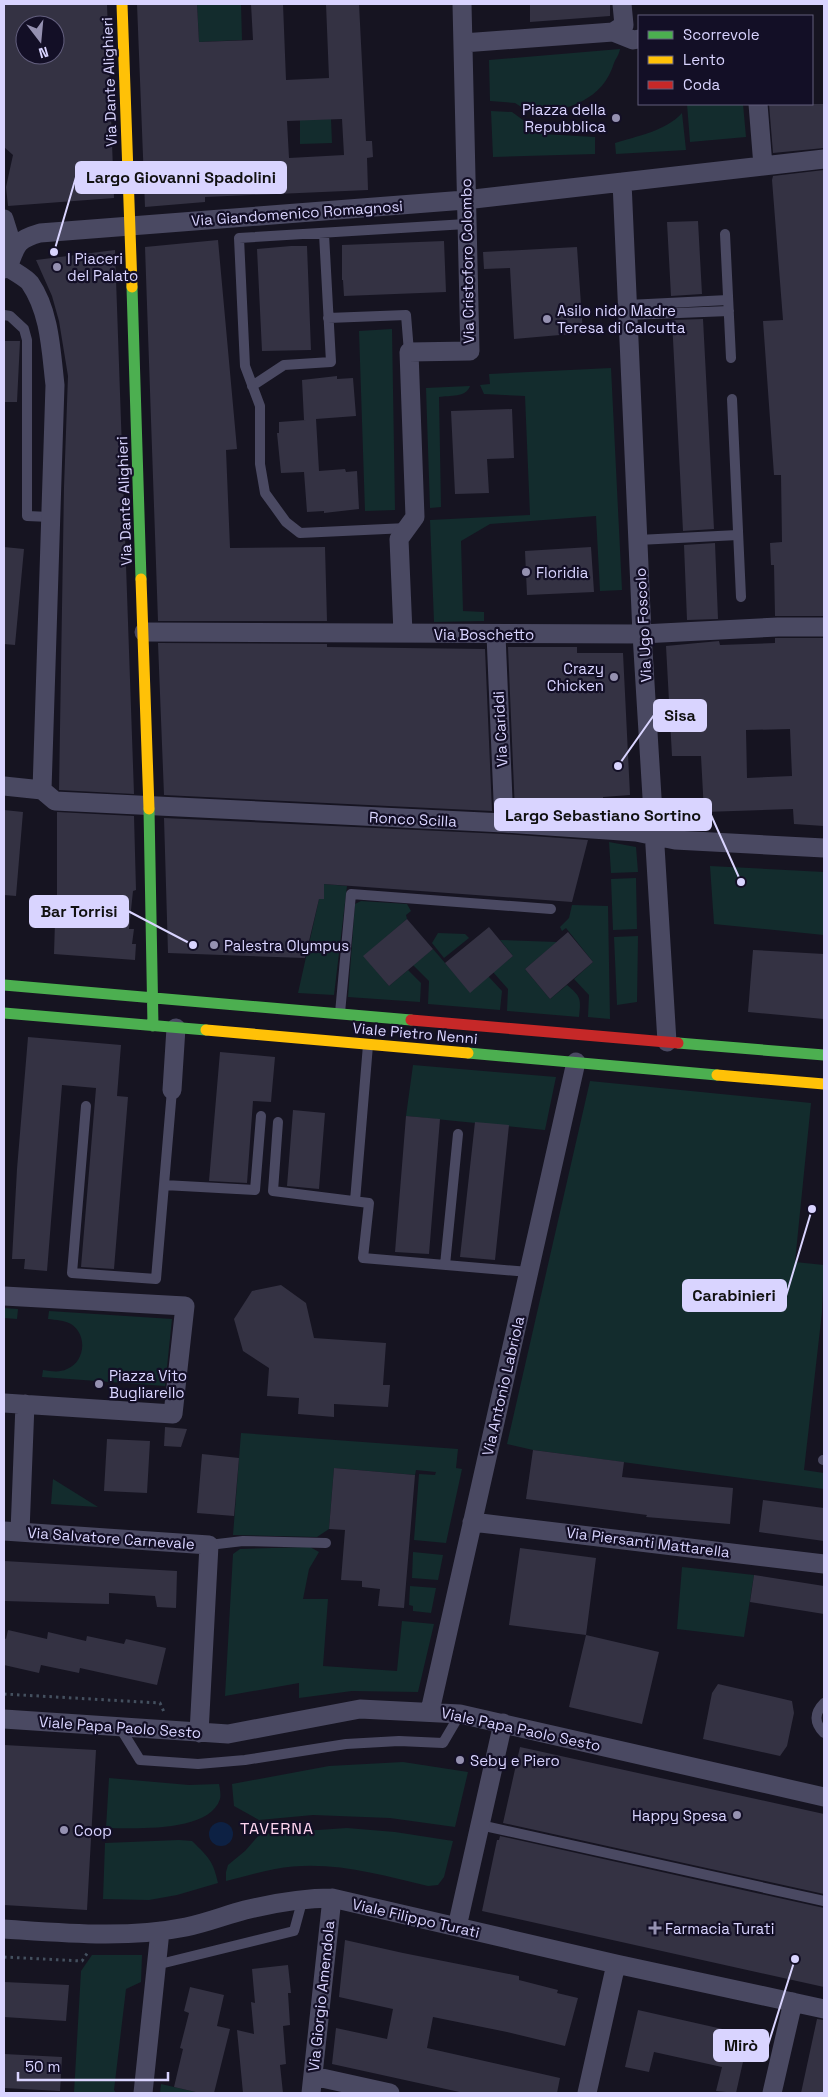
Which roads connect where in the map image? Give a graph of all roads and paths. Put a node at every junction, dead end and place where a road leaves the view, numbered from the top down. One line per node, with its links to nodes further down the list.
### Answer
1 (122, 4): 14 (street, Via Dante Alighieri)
2 (462, 4): 6 (street, Via Cristoforo Colombo)
3 (622, 4): 4 (street)
4 (618, 29): 5 (street); 6 (street)
5 (638, 39)
6 (463, 43): 11 (street, Via Cristoforo Colombo)
7 (758, 105): 9 (street)
8 (824, 159): 9 (street)
9 (768, 166): 10 (street, Via Giandomenico Romagnosi)
10 (622, 182): 11 (street, Via Giandomenico Romagnosi); 19 (street, Via Ugo Foscolo)
11 (465, 200): 13 (street, Via Cristoforo Colombo); 14 (street, Via Giandomenico Romagnosi)
12 (4, 219): 17 (street)
13 (466, 224): 15 (lane); 22 (street, Via Cristoforo Colombo)
14 (129, 226): 17 (street, Via Giandomenico Romagnosi); 32 (street, Via Dante Alighieri)
15 (324, 234): 21 (lane); 24 (lane)
16 (725, 234): 18 (lane)
17 (9, 262): 26 (street)
18 (728, 305): 19 (lane); 23 (lane)
19 (628, 310): 29 (street, Via Ugo Foscolo)
20 (4, 315): 26 (lane)
21 (328, 318): 22 (lane); 24 (lane)
22 (409, 352): 27 (street)
23 (731, 358)
24 (252, 386): 27 (lane)
25 (732, 399): 28 (lane)
26 (50, 517): 37 (street)
27 (407, 528): 33 (street)
28 (738, 536): 29 (lane); 30 (lane)
29 (638, 540): 34 (street, Via Ugo Foscolo)
30 (741, 597)
31 (824, 627): 34 (street, Via Boschetto)
32 (144, 632): 33 (street, Via Boschetto); 38 (street, Via Dante Alighieri)
33 (403, 634): 35 (street, Via Boschetto)
34 (642, 634): 35 (street, Via Boschetto); 40 (street, Via Ugo Foscolo)
35 (496, 635): 39 (street, Via Cariddi)
36 (4, 786): 37 (street, Ronco Scilla)
37 (42, 790): 38 (street, Ronco Scilla)
38 (149, 807): 39 (street, Ronco Scilla); 44 (street, Via Dante Alighieri)
39 (504, 823): 40 (street, Ronco Scilla)
40 (656, 836): 41 (street, Ronco Scilla); 52 (street, Via Ugo Foscolo)
41 (824, 848)
42 (551, 909): 47 (lane)
43 (4, 985): 44 (street, Viale Pietro Nenni)
44 (154, 998): 45 (street, Viale Pietro Nenni); 48 (street, Via Dante Alighieri)
45 (314, 1012): 47 (street, Viale Pietro Nenni); 50 (street)
46 (4, 1013): 48 (street, Viale Pietro Nenni)
47 (340, 1014): 51 (street, Viale Pietro Nenni)
48 (153, 1026): 49 (street, Viale Pietro Nenni)
49 (176, 1028): 50 (street, Viale Pietro Nenni); 60 (street)
50 (312, 1039): 53 (street, Viale Pietro Nenni)
51 (647, 1040): 52 (street, Viale Pietro Nenni); 57 (street)
52 (667, 1042): 54 (street, Viale Pietro Nenni)
53 (368, 1044): 56 (street, Viale Pietro Nenni); 66 (lane)
54 (691, 1044): 55 (street, Viale Pietro Nenni); 58 (street)
55 (824, 1055)
56 (576, 1062): 57 (street, Viale Pietro Nenni); 68 (street, Via Antonio Labriola)
57 (645, 1068): 58 (street, Viale Pietro Nenni)
58 (689, 1072): 59 (street, Viale Pietro Nenni)
59 (824, 1084)
60 (172, 1090): 65 (lane)
61 (86, 1106): 65 (lane)
62 (261, 1116): 65 (lane)
63 (278, 1122): 66 (lane)
64 (458, 1134): 67 (lane)
65 (164, 1185)
66 (355, 1201): 67 (lane)
67 (445, 1265): 68 (lane)
68 (529, 1272): 72 (street, Via Antonio Labriola)
69 (4, 1296): 71 (street)
70 (4, 1403): 71 (street)
71 (25, 1404): 73 (street)
72 (472, 1522): 76 (street, Via Piersanti Mattarella); 79 (street, Via Antonio Labriola)
73 (12, 1532): 75 (street, Via Salvatore Carnevale)
74 (326, 1543): 75 (lane)
75 (209, 1545): 85 (street, Via Salvatore Carnevale)
76 (824, 1564)
77 (4, 1694): 82 (path)
78 (824, 1703): 86 (lane)
79 (430, 1711): 80 (street, Viale Papa Paolo Sesto); 85 (street, Viale Papa Paolo Sesto)
80 (460, 1714): 83 (street, Viale Papa Paolo Sesto); 84 (lane)
81 (4, 1719): 84 (street, Viale Papa Paolo Sesto)
82 (169, 1720)
83 (503, 1723): 87 (street, Viale Papa Paolo Sesto); 88 (street)
84 (119, 1726): 85 (street, Viale Papa Paolo Sesto)
85 (199, 1733)
86 (824, 1733)
87 (824, 1797)
88 (480, 1825): 91 (lane); 92 (street)
89 (303, 1898): 90 (street, Viale Filippo Turati); 94 (street, Viale Filippo Turati); 98 (lane)
90 (332, 1898): 92 (street, Viale Filippo Turati); 101 (street, Via Giorgio Amendola)
91 (824, 1901)
92 (457, 1927): 97 (street, Viale Filippo Turati)
93 (4, 1929): 94 (street, Viale Filippo Turati)
94 (160, 1931): 98 (street)
95 (90, 1950): 96 (path)
96 (4, 1957)
97 (616, 1964): 99 (street, Viale Filippo Turati); 104 (street)
98 (156, 1965): 102 (street)
99 (793, 2002): 100 (street, Viale Filippo Turati); 105 (street)
100 (824, 2009)
101 (312, 2085): 103 (street)
102 (143, 2093)
103 (390, 2093)
104 (587, 2093)
105 (772, 2093)

